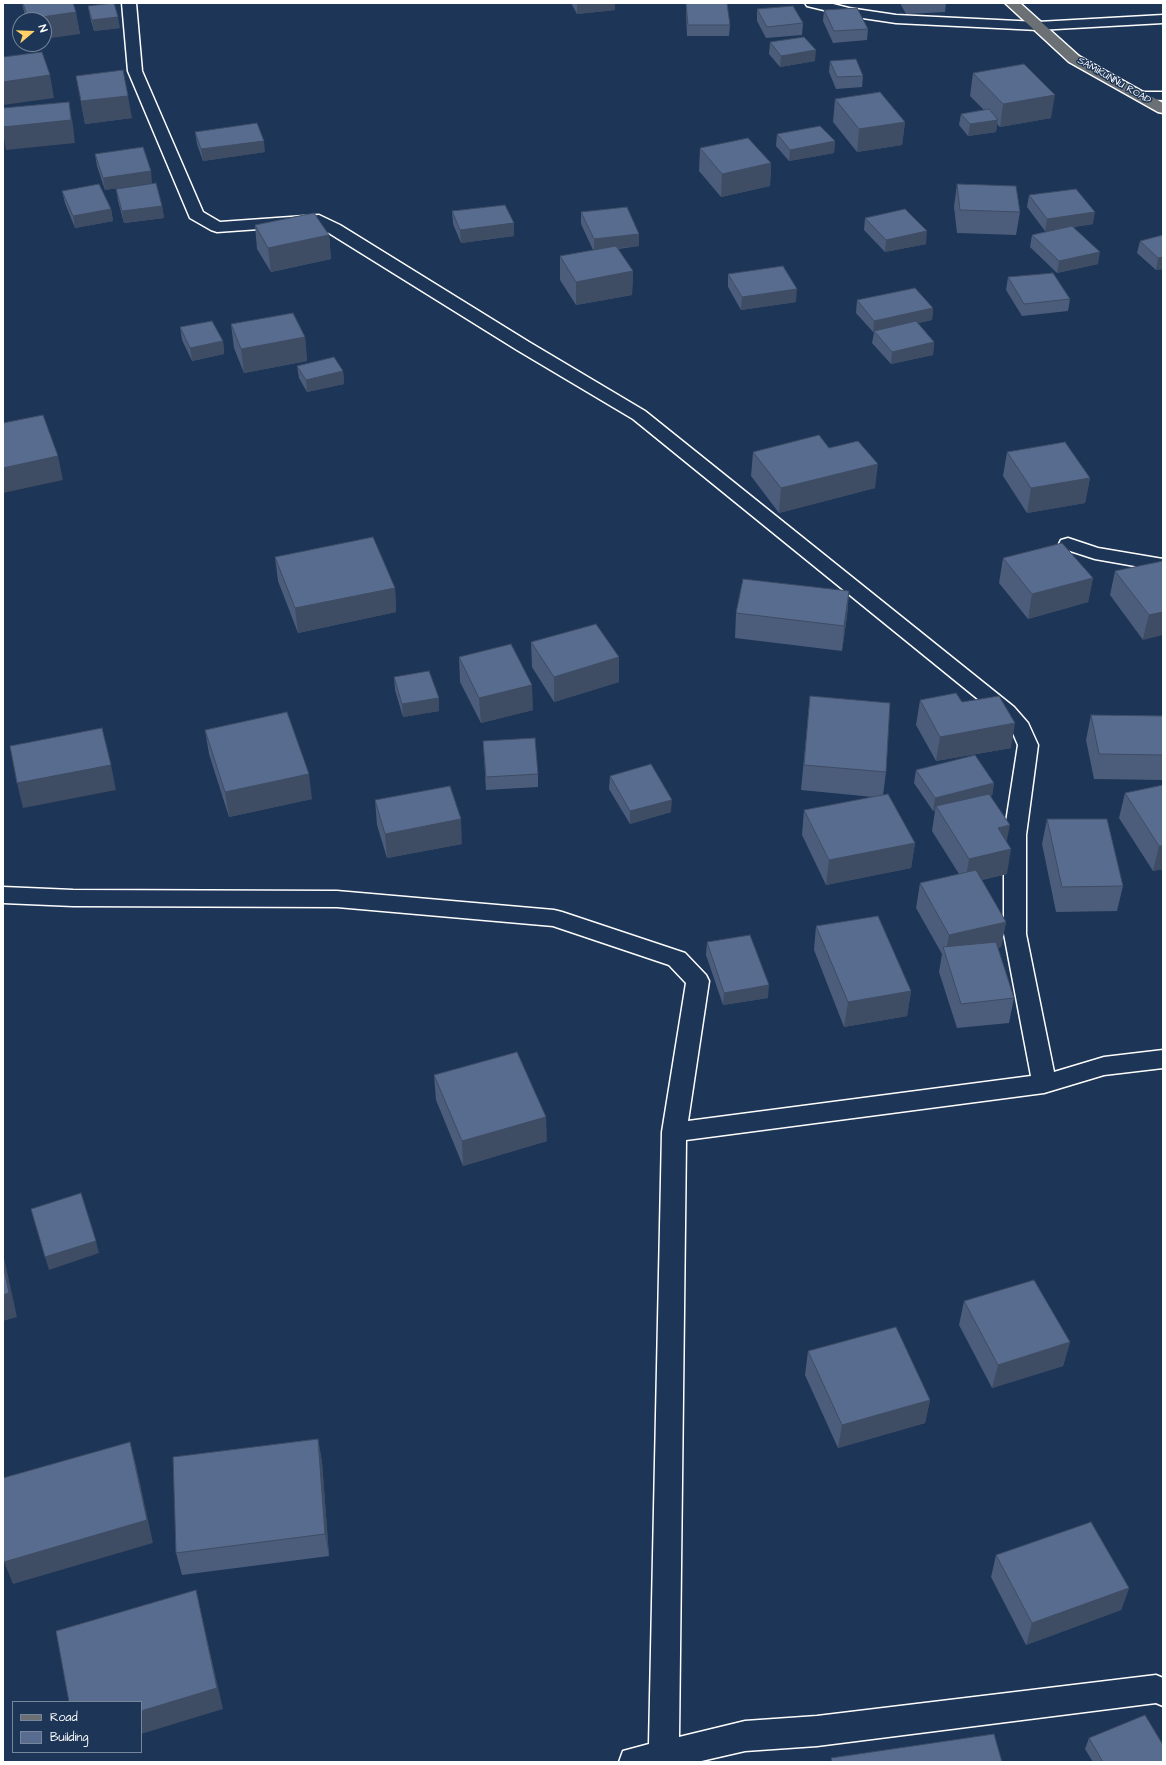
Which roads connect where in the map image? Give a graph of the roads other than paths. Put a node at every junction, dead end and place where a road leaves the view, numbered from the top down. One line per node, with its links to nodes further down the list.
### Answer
1 (129, 3): 13 (street)
2 (812, 3): 5 (street)
3 (1012, 3): 5 (main road, SAMIKUNNU ROAD)
4 (1163, 19): 5 (street)
5 (1038, 26): 6 (main road, SAMIKUNNU ROAD)
6 (1143, 96): 7 (street); 8 (main road, SAMIKUNNU ROAD)
7 (1163, 96)
8 (1163, 109)
9 (1068, 544): 10 (street)
10 (1163, 565)
11 (3, 895): 14 (street)
12 (1163, 1059): 13 (street)
13 (1044, 1084): 14 (street)
14 (674, 1132): 16 (street)
15 (1163, 1692): 16 (street)
16 (664, 1754): 17 (street)
17 (634, 1762)

